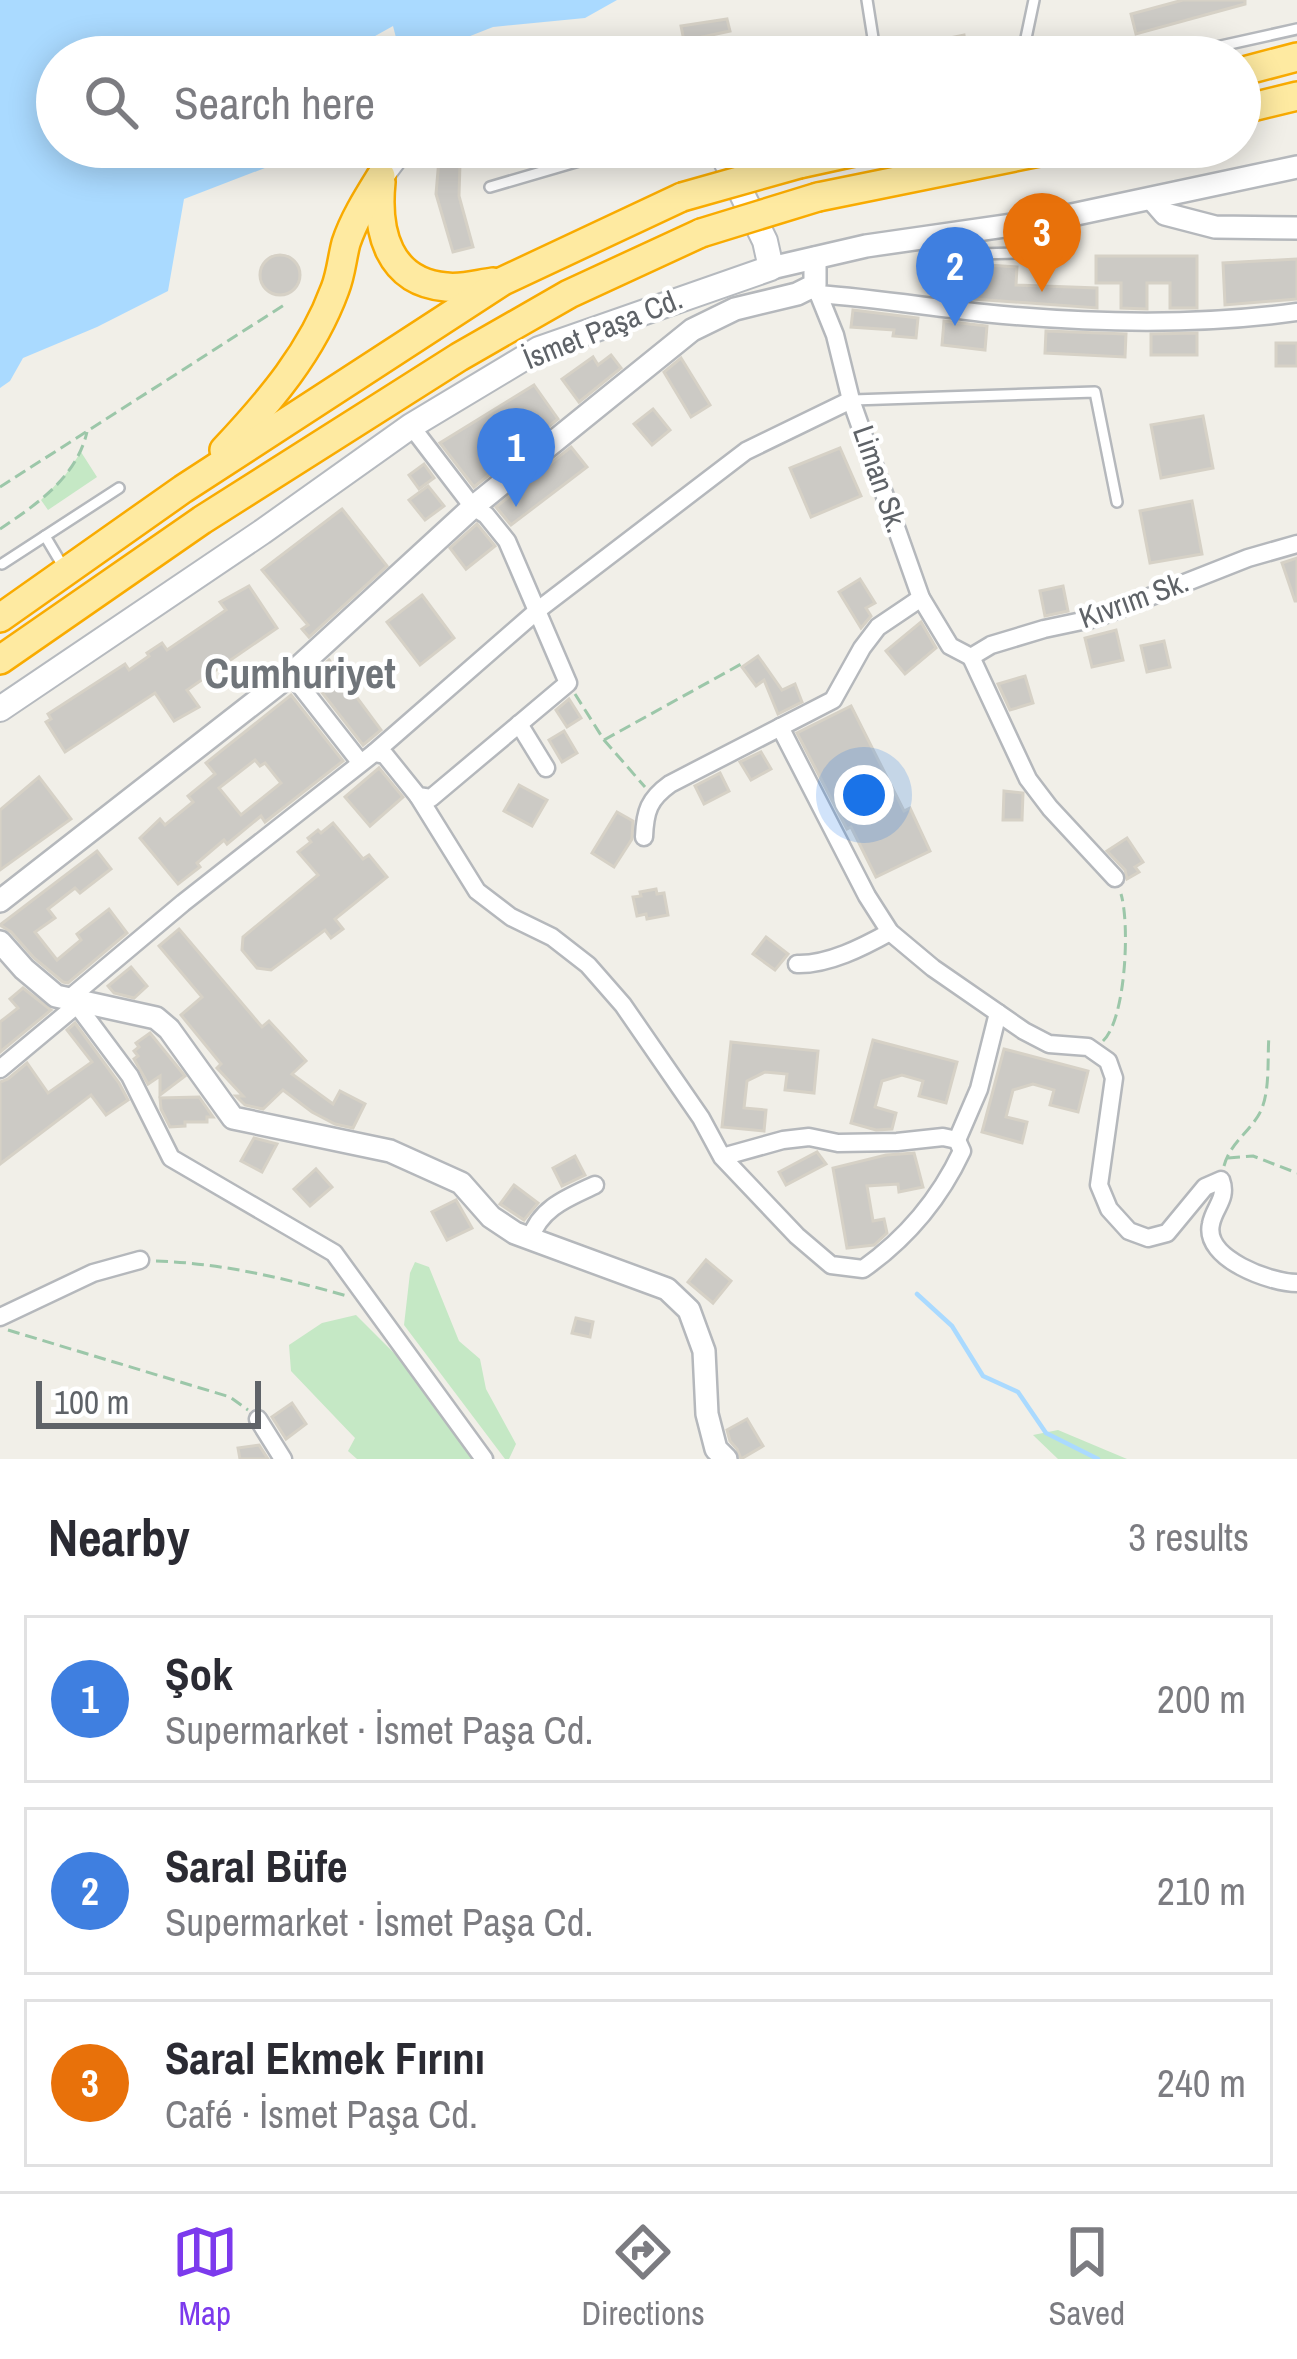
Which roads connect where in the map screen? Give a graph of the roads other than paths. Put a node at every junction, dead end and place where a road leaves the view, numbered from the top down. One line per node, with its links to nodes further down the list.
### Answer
1 (867, 0): 4 (lane)
2 (1034, 0): 5 (lane)
3 (1297, 29): 6 (lane)
4 (873, 36)
5 (1026, 36)
6 (1261, 37)
7 (1297, 57): 8 (highway)
8 (1261, 66)
9 (1297, 95): 10 (highway)
10 (1261, 104)
11 (1297, 167): 19 (street, İsmet Paşa Cd.)
12 (387, 168): 17 (main road)
13 (555, 168): 18 (lane)
14 (729, 168): 24 (main road)
15 (785, 168): 25 (highway, bridge)
16 (961, 168): 42 (highway, bridge)
17 (381, 176): 25 (highway); 31 (highway)
18 (490, 187)
19 (1152, 200): 20 (street, İsmet Paşa Cd.); 21 (street)
20 (1053, 219): 22 (street, İsmet Paşa Cd.); 22 (lane)
21 (1297, 228)
22 (932, 236): 23 (street, İsmet Paşa Cd.)
23 (815, 258): 24 (street, İsmet Paşa Cd.); 26 (street)
24 (771, 268): 29 (main road, İsmet Paşa Cd.)
25 (503, 281): 31 (highway)
26 (816, 290): 27 (street); 28 (street, Liman Sk.); 33 (street)
27 (1297, 312)
28 (851, 400): 32 (lane); 38 (street, Liman Sk.); 39 (street)
29 (411, 427): 33 (street); 44 (main road, İsmet Paşa Cd.)
30 (119, 488): 34 (lane)
31 (183, 489): 37 (highway)
32 (1117, 502)
33 (473, 506): 39 (street); 43 (street)
34 (45, 536): 36 (lane); 37 (lane)
35 (1297, 544): 41 (street, Kıvrım Sk.)
36 (2, 564)
37 (67, 573): 40 (highway)
38 (921, 598): 41 (street, Liman Sk.); 46 (street)
39 (538, 610): 45 (street); 47 (street)
40 (0, 618)
41 (971, 657): 51 (street, Liman Sk.)
42 (0, 660)
43 (291, 674): 47 (street); 52 (street)
44 (0, 709)
45 (519, 724): 48 (street); 49 (street)
46 (780, 727): 50 (street); 53 (street)
47 (367, 758): 49 (street); 56 (street)
48 (546, 768)
49 (418, 796): 60 (street)
50 (644, 837)
51 (1114, 878)
52 (0, 901)
53 (890, 932): 55 (street); 57 (street)
54 (0, 942): 56 (street)
55 (797, 964)
56 (74, 1001): 58 (street); 62 (street); 68 (street)
57 (998, 1013): 59 (street); 64 (street)
58 (0, 1069)
59 (957, 1140): 60 (street); 60 (street)
60 (722, 1157)
61 (595, 1185): 62 (street)
62 (530, 1239): 69 (street)
63 (140, 1260): 65 (street)
64 (1297, 1282)
65 (0, 1317)
66 (258, 1418): 67 (street)
67 (284, 1459)
68 (484, 1459)
69 (726, 1459)

